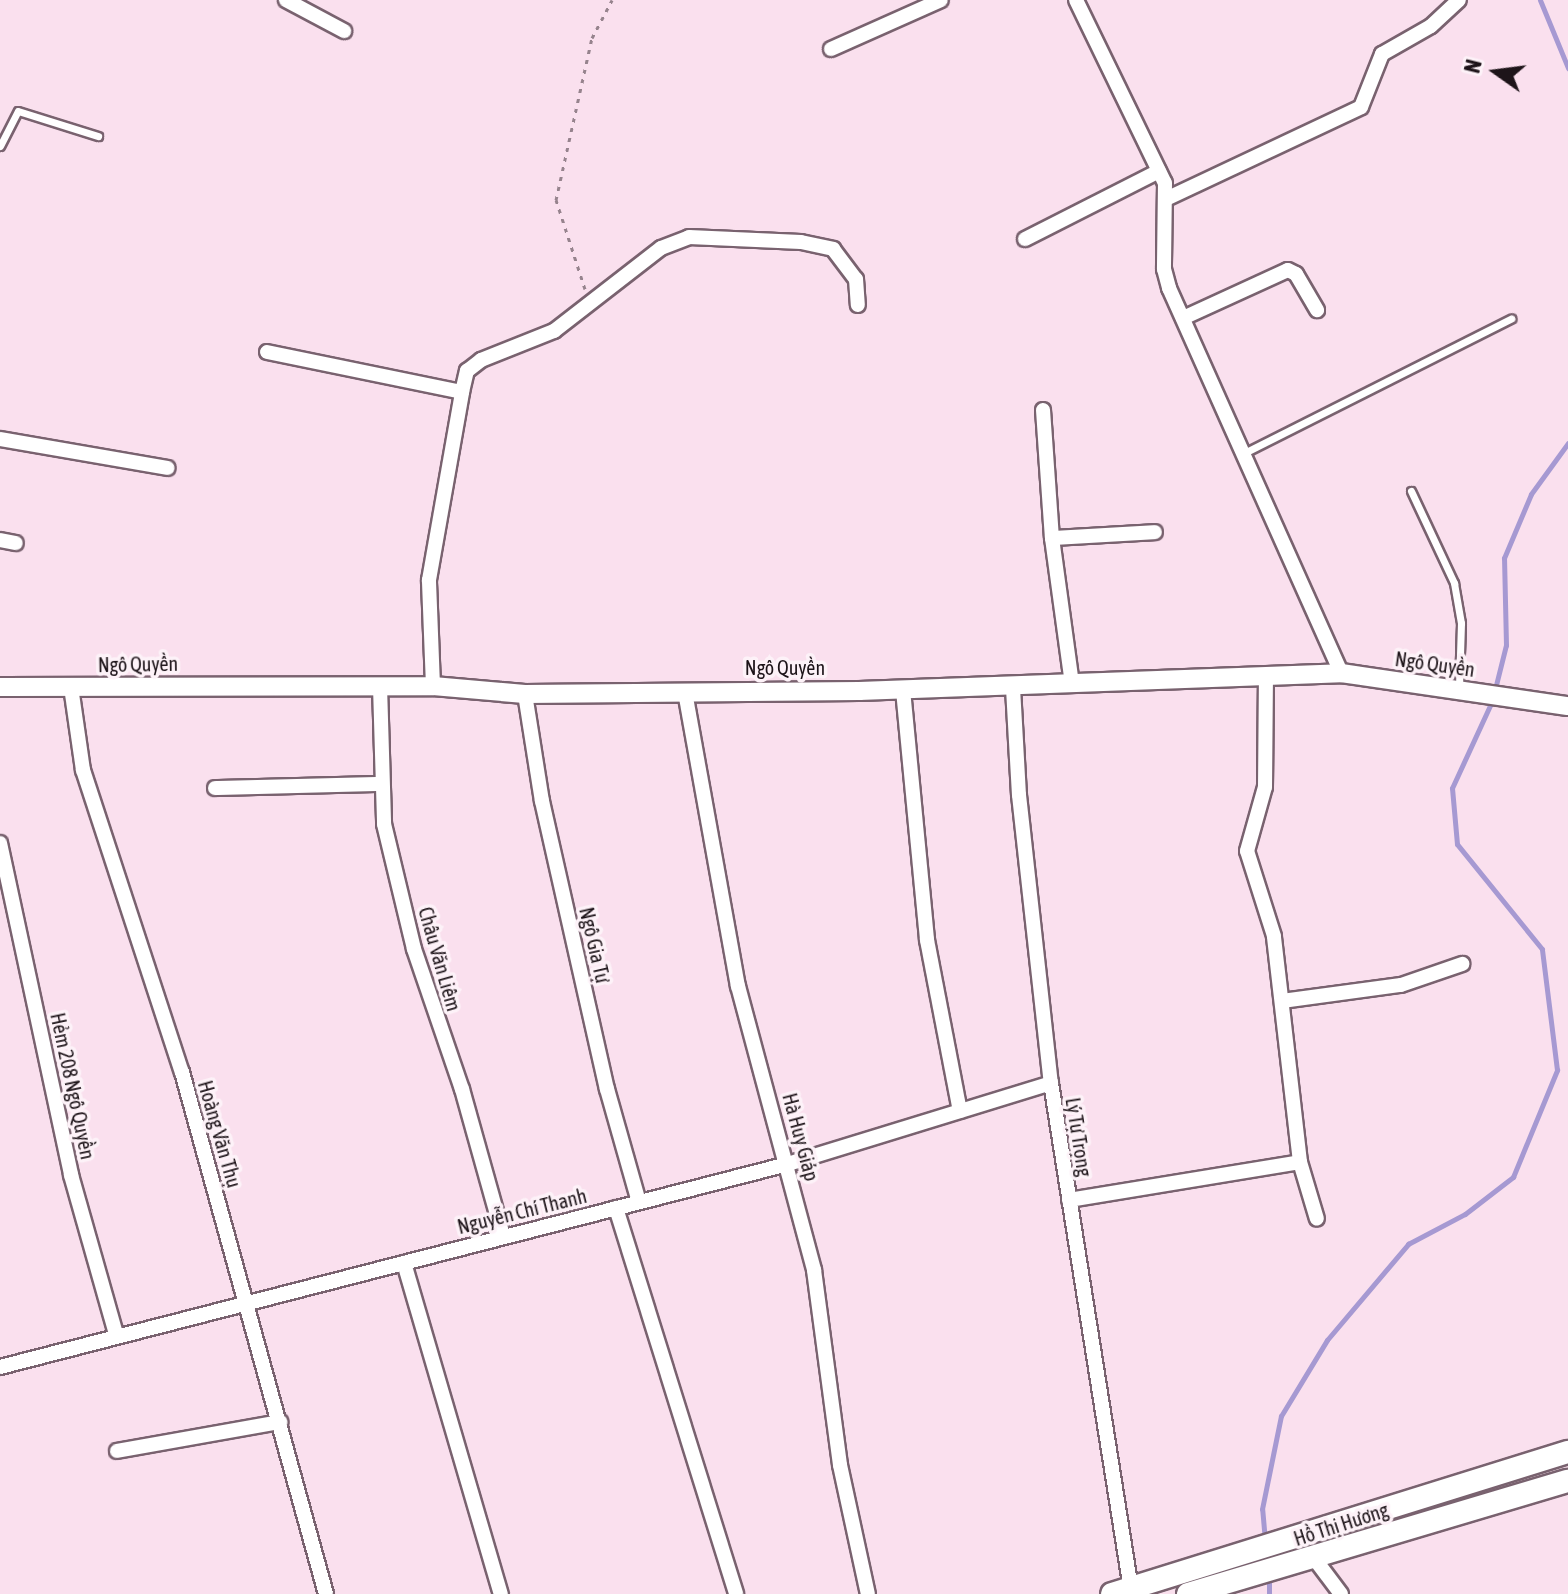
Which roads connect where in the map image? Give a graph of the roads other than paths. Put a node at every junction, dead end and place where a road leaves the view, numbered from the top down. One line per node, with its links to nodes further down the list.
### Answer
1 (286, 0): 5 (street)
2 (941, 0): 6 (street)
3 (1076, 0): 9 (street)
4 (1459, 0): 10 (street)
5 (344, 31)
6 (831, 49)
7 (98, 136): 8 (lane)
8 (0, 146)
9 (1159, 171): 10 (street); 11 (street)
10 (1168, 198): 14 (street)
11 (1025, 239)
12 (858, 305): 17 (street)
13 (1317, 310): 14 (street)
14 (1183, 318): 20 (street)
15 (1511, 319): 20 (lane)
16 (267, 352): 17 (street)
17 (462, 392): 31 (street)
18 (1043, 410): 24 (street)
19 (0, 439): 21 (street)
20 (1246, 452): 27 (street)
21 (168, 468)
22 (1411, 491): 35 (lane)
23 (1155, 532): 24 (street)
24 (1052, 538): 29 (street)
25 (0, 540): 26 (street)
26 (16, 543)
27 (1341, 673): 28 (street, Ngô Quyền); 35 (street, Ngô Quyền)
28 (1266, 678): 29 (street, Ngô Quyền); 46 (street)
29 (1072, 684): 34 (street, Ngô Quyền)
30 (380, 686): 31 (street, Ngô Quyền); 33 (street, Ngô Quyền); 40 (street, Châu Văn Liêm)
31 (433, 686): 38 (street, Ngô Quyền)
32 (0, 687): 33 (street, Ngô Quyền)
33 (71, 687): 57 (street, Hoàng Văn Thụ)
34 (1013, 688): 36 (street, Ngô Quyền); 47 (street, Lý Tự Trọng)
35 (1459, 689): 39 (street, Ngô Quyền)
36 (903, 690): 37 (street, Ngô Quyền); 48 (street)
37 (685, 692): 38 (street, Ngô Quyền); 50 (street, Hà Huy Giáp)
38 (525, 694): 52 (street, Ngô Gia Tự)
39 (1568, 706)
40 (379, 784): 41 (street); 55 (street, Châu Văn Liêm)
41 (215, 788)
42 (0, 843): 43 (street, Hẻm 208 Ngô Quyền)
43 (16, 924): 44 (street); 58 (street, Hẻm 208 Ngô Quyền)
44 (0, 928)
45 (1462, 964): 46 (street)
46 (1282, 1001): 49 (street)
47 (1051, 1083): 48 (street, Nguyễn Chí Thanh); 51 (street, Lý Tự Trọng)
48 (960, 1111): 50 (street, Nguyễn Chí Thanh)
49 (1300, 1162): 51 (street); 54 (street)
50 (788, 1164): 52 (street, Nguyễn Chí Thanh); 69 (street, Hà Huy Giáp)
51 (1069, 1200): 65 (street, Lý Tự Trọng)
52 (639, 1202): 53 (street, Nguyễn Chí Thanh)
53 (616, 1208): 55 (street, Nguyễn Chí Thanh); 68 (street)
54 (1317, 1219)
55 (503, 1236): 56 (street, Nguyễn Chí Thanh)
56 (404, 1263): 57 (street, Nguyễn Chí Thanh); 67 (street)
57 (246, 1300): 58 (street, Nguyễn Chí Thanh); 60 (street, Hoàng Văn Thụ)
58 (116, 1334): 59 (street, Nguyễn Chí Thanh)
59 (0, 1367)
60 (280, 1422): 61 (street); 66 (street, Hoàng Văn Thụ)
61 (117, 1451)
62 (1568, 1452): 65 (main road, Hồ Thị Hương)
63 (1568, 1481): 64 (main road, Hồ Thị Hương)
64 (1314, 1558): 70 (main road, Hồ Thị Hương); 71 (street)
65 (1122, 1592)
66 (326, 1594)
67 (501, 1594)
68 (736, 1594)
69 (868, 1594)
70 (1188, 1594)
71 (1341, 1594)

